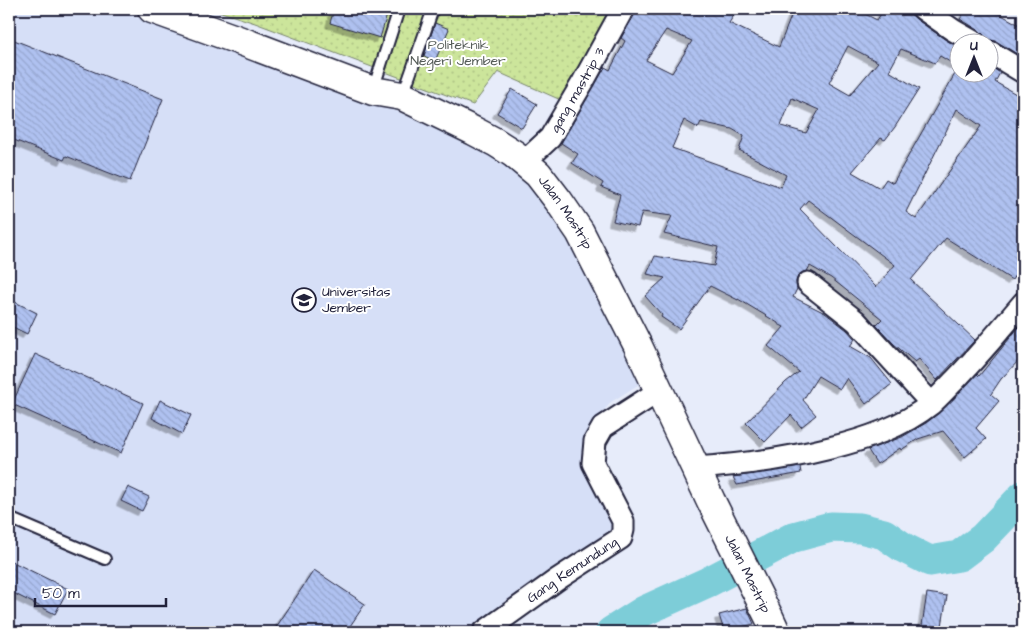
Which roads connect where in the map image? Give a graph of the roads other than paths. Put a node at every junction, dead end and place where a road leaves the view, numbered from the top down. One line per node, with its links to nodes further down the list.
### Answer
1 (152, 9): 9 (main road, Jalan Mastrip)
2 (399, 9): 9 (lane)
3 (433, 9): 10 (lane)
4 (623, 9): 11 (street, gang mastrip 3)
5 (923, 9): 6 (street)
6 (956, 32)
7 (1000, 58): 8 (street)
8 (1023, 72)
9 (373, 90): 10 (main road, Jalan Mastrip)
10 (402, 96): 11 (main road, Jalan Mastrip)
11 (524, 162): 14 (main road, Jalan Mastrip)
12 (808, 283): 15 (street)
13 (1023, 303): 15 (street)
14 (651, 396): 16 (main road, Jalan Mastrip); 20 (street, Gang Kemundung)
15 (931, 403): 16 (street)
16 (695, 468): 19 (main road, Jalan Mastrip)
17 (9, 518): 18 (lane)
18 (105, 559)
19 (773, 626)
20 (484, 632)

